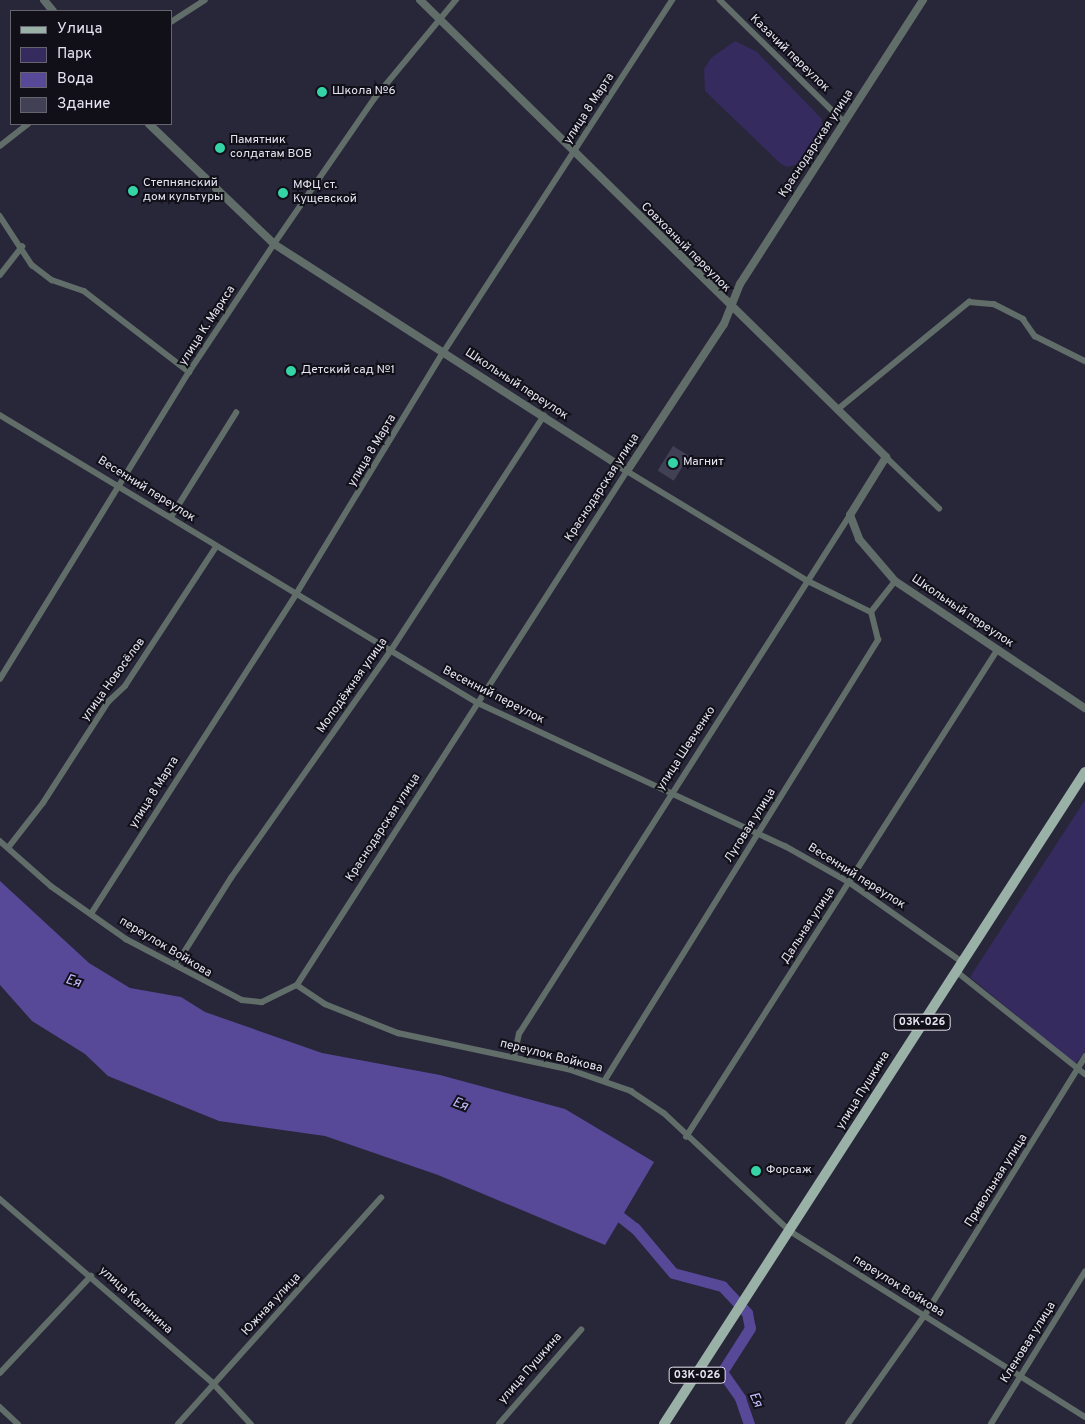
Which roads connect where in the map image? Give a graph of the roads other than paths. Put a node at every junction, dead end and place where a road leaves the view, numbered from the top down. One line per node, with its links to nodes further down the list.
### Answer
1 (44, 0): 8 (street)
2 (205, 0): 10 (street)
3 (420, 0): 9 (street, Совхозный переулок)
4 (456, 0): 9 (street, улица К. Маркса)
5 (672, 0): 15 (street, улица 8 Марта)
6 (720, 0): 11 (street, Казачий переулок)
7 (923, 0): 11 (street, Краснодарская улица)
8 (52, 10)
9 (438, 18): 15 (street, Совхозный переулок); 17 (street, улица К. Маркса)
10 (172, 21)
11 (844, 122): 20 (street, Краснодарская улица)
12 (27, 125): 14 (street)
13 (150, 125): 17 (street, Школьный переулок)
14 (0, 146)
15 (574, 153): 20 (street, Совхозный переулок); 21 (street, улица 8 Марта)
16 (0, 216): 18 (street)
17 (274, 244): 21 (street, Школьный переулок); 23 (street, улица К. Маркса)
18 (22, 247): 19 (street); 23 (street)
19 (0, 275)
20 (730, 308): 24 (street, Совхозный переулок); 29 (street, Краснодарская улица)
21 (443, 354): 27 (street, Школьный переулок); 37 (street, улица 8 Марта)
22 (1085, 361): 24 (street)
23 (189, 372): 30 (street, улица К. Маркса)
24 (837, 410): 28 (street, Совхозный переулок)
25 (236, 413): 33 (street)
26 (0, 415): 30 (street, Весенний переулок)
27 (544, 416): 29 (street, Школьный переулок); 40 (street, Молодёжная улица)
28 (886, 457): 31 (street, Совхозный переулок); 32 (street, улица Шевченко)
29 (627, 471): 35 (street, Школьный переулок); 42 (street, Краснодарская улица)
30 (120, 484): 33 (street, Весенний переулок); 41 (street, улица К. Маркса)
31 (939, 508)
32 (850, 515): 35 (street, улица Шевченко); 36 (street, Школьный переулок)
33 (171, 517): 34 (street, Весенний переулок)
34 (216, 547): 37 (street, Весенний переулок); 48 (street, улица Новосёлов)
35 (808, 581): 38 (street, Школьный переулок); 45 (street, улица Шевченко)
36 (895, 581): 38 (street); 39 (street, Школьный переулок)
37 (295, 596): 40 (street, Весенний переулок); 50 (street, улица 8 Марта)
38 (872, 612): 46 (street, Луговая улица)
39 (998, 649): 43 (street, Школьный переулок); 49 (street, Дальная улица)
40 (390, 652): 42 (street, Весенний переулок); 51 (street, Молодёжная улица)
41 (0, 679)
42 (478, 703): 45 (street, Весенний переулок); 53 (street, Краснодарская улица)
43 (1085, 708)
44 (1085, 772): 52 (main road, улица Пушкина / 03К-026)
45 (672, 794): 46 (street, Весенний переулок); 54 (street, улица Шевченко)
46 (757, 836): 49 (street, Весенний переулок); 58 (street, Луговая улица)
47 (0, 841): 48 (street, переулок Войкова)
48 (8, 848): 50 (street, переулок Войкова)
49 (849, 882): 52 (street, Весенний переулок); 59 (street, Дальная улица)
50 (91, 914): 51 (street, переулок Войкова)
51 (176, 965): 53 (street, переулок Войкова)
52 (958, 966): 56 (street, Весенний переулок); 62 (main road, улица Пушкина / 03К-026)
53 (297, 985): 54 (street, переулок Войкова)
54 (514, 1057): 58 (street, переулок Войкова)
55 (1085, 1057): 56 (street, Привольная улица)
56 (1079, 1070): 57 (street, Весенний переулок); 65 (street, Привольная улица)
57 (1085, 1074)
58 (605, 1080): 59 (street, переулок Войкова)
59 (686, 1137): 62 (street, переулок Войкова)
60 (381, 1198): 69 (street, Южная улица)
61 (0, 1199): 64 (street, улица Калинина)
62 (790, 1231): 65 (street, переулок Войкова); 76 (main road, улица Пушкина / 03К-026)
63 (1085, 1272): 68 (street, Кленовая улица)
64 (92, 1276): 67 (street); 69 (street, улица Калинина)
65 (925, 1315): 68 (street, переулок Войкова); 77 (street, Привольная улица)
66 (581, 1330): 75 (street, улица Пушкина)
67 (0, 1373)
68 (1021, 1376): 71 (street, переулок Войкова); 78 (street, Кленовая улица)
69 (212, 1383): 73 (street, Южная улица); 74 (street, улица Калинина)
70 (0, 1407): 72 (street)
71 (1085, 1417)
72 (18, 1424)
73 (178, 1424)
74 (250, 1424)
75 (499, 1424)
76 (664, 1424)
77 (848, 1424)
78 (991, 1424)

